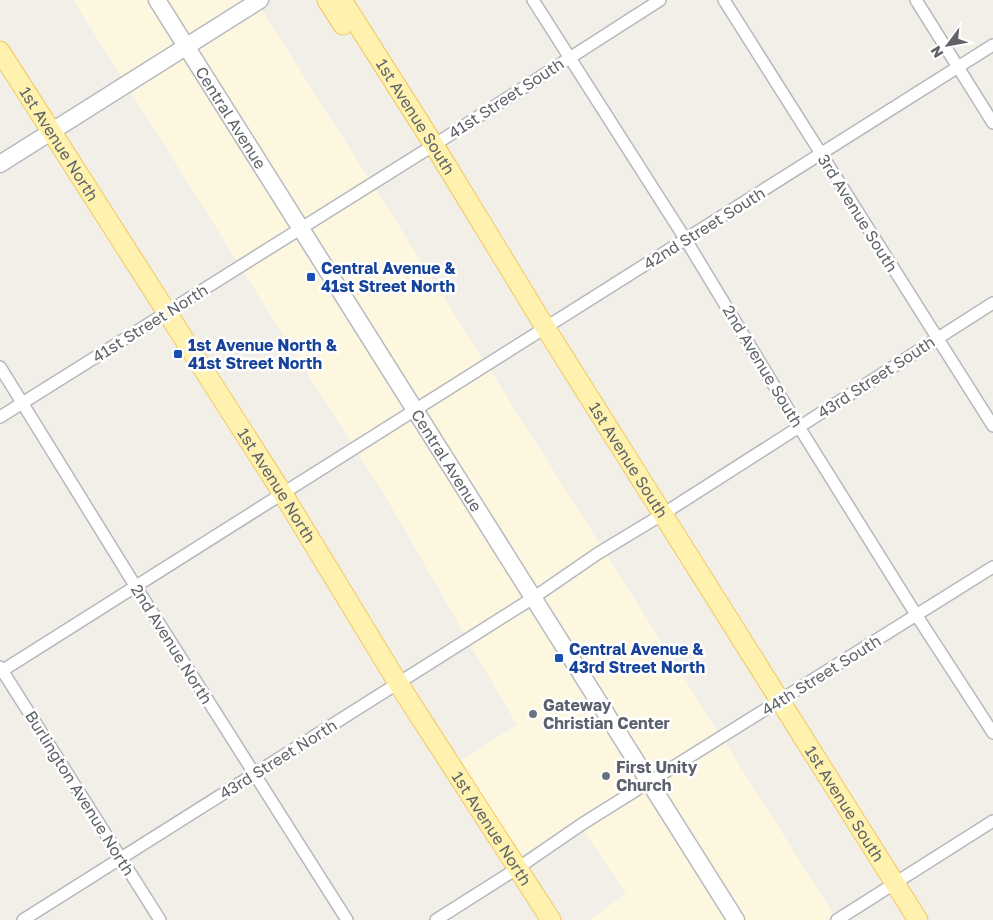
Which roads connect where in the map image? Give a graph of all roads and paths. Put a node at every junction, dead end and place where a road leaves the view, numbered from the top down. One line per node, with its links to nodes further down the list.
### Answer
1 (157, 0): 10 (main road, Central Avenue)
2 (260, 0): 10 (main road)
3 (327, 0): 14 (main road)
4 (342, 0): 14 (main road, 1st Avenue South)
5 (532, 0): 12 (street, 2nd Avenue South)
6 (660, 0): 12 (street, 41st Street South)
7 (724, 0): 18 (street, 3rd Avenue South)
8 (916, 0): 13 (street)
9 (993, 45): 13 (street, 42nd Street South)
10 (186, 46): 16 (main road); 20 (main road, Central Avenue)
11 (0, 51): 16 (main road, 1st Avenue North)
12 (569, 58): 17 (street, 41st Street South); 21 (street, 2nd Avenue South)
13 (958, 67): 15 (street); 18 (street, 42nd Street South)
14 (387, 70): 17 (main road, 1st Avenue South)
15 (993, 123)
16 (52, 130): 19 (main road); 23 (main road, 1st Avenue North)
17 (434, 145): 20 (street, 41st Street South); 24 (main road, 1st Avenue South)
18 (821, 154): 21 (street, 42nd Street South); 25 (street, 3rd Avenue South)
19 (0, 164)
20 (301, 228): 23 (street, 41st Street North); 28 (main road, Central Avenue)
21 (686, 240): 24 (street, 42nd Street South); 31 (street, 2nd Avenue South)
22 (993, 303): 25 (street, 43rd Street South)
23 (168, 312): 27 (street, 41st Street North); 32 (main road, 1st Avenue North)
24 (544, 327): 28 (street, 42nd Street South); 33 (main road, 1st Avenue South)
25 (937, 338): 30 (street, 3rd Avenue South); 31 (street, 43rd Street South)
26 (0, 367): 27 (street, 2nd Avenue North)
27 (23, 403): 29 (street, 41st Street North); 35 (street, 2nd Avenue North)
28 (416, 410): 32 (street, 42nd Street South); 36 (main road, Central Avenue)
29 (0, 418)
30 (993, 426)
31 (800, 427): 33 (street, 43rd Street South); 37 (street, 2nd Avenue South)
32 (283, 494): 35 (street, 42nd Street South); 39 (main road, 1st Avenue North)
33 (663, 514): 36 (street, 43rd Street South); 40 (main road, 1st Avenue South)
34 (993, 567): 37 (street, 44th Street South)
35 (136, 587): 38 (street, 42nd Street South); 42 (street, 2nd Avenue North)
36 (533, 598): 39 (street, 43rd Street North); 43 (main road, Central Avenue)
37 (917, 616): 40 (street, 44th Street South); 41 (street, 2nd Avenue South)
38 (1, 670): 45 (street, Burlington Avenue North)
39 (398, 683): 42 (street, 43rd Street North); 46 (main road, 1st Avenue North)
40 (780, 700): 43 (street, 44th Street South); 47 (main road, 1st Avenue South)
41 (993, 733)
42 (254, 773): 45 (street, 43rd Street North); 50 (street, 2nd Avenue North)
43 (649, 782): 46 (street, 44th Street South); 53 (main road, Central Avenue)
44 (993, 821): 47 (street)
45 (122, 859): 48 (street, 43rd Street North); 49 (street, Burlington Avenue North)
46 (518, 868): 51 (street, 44th Street South); 52 (main road, 1st Avenue North)
47 (895, 883): 54 (street); 55 (main road, 1st Avenue South)
48 (22, 920)
49 (160, 920)
50 (347, 920)
51 (436, 920)
52 (551, 920)
53 (736, 920)
54 (837, 920)
55 (918, 920)

